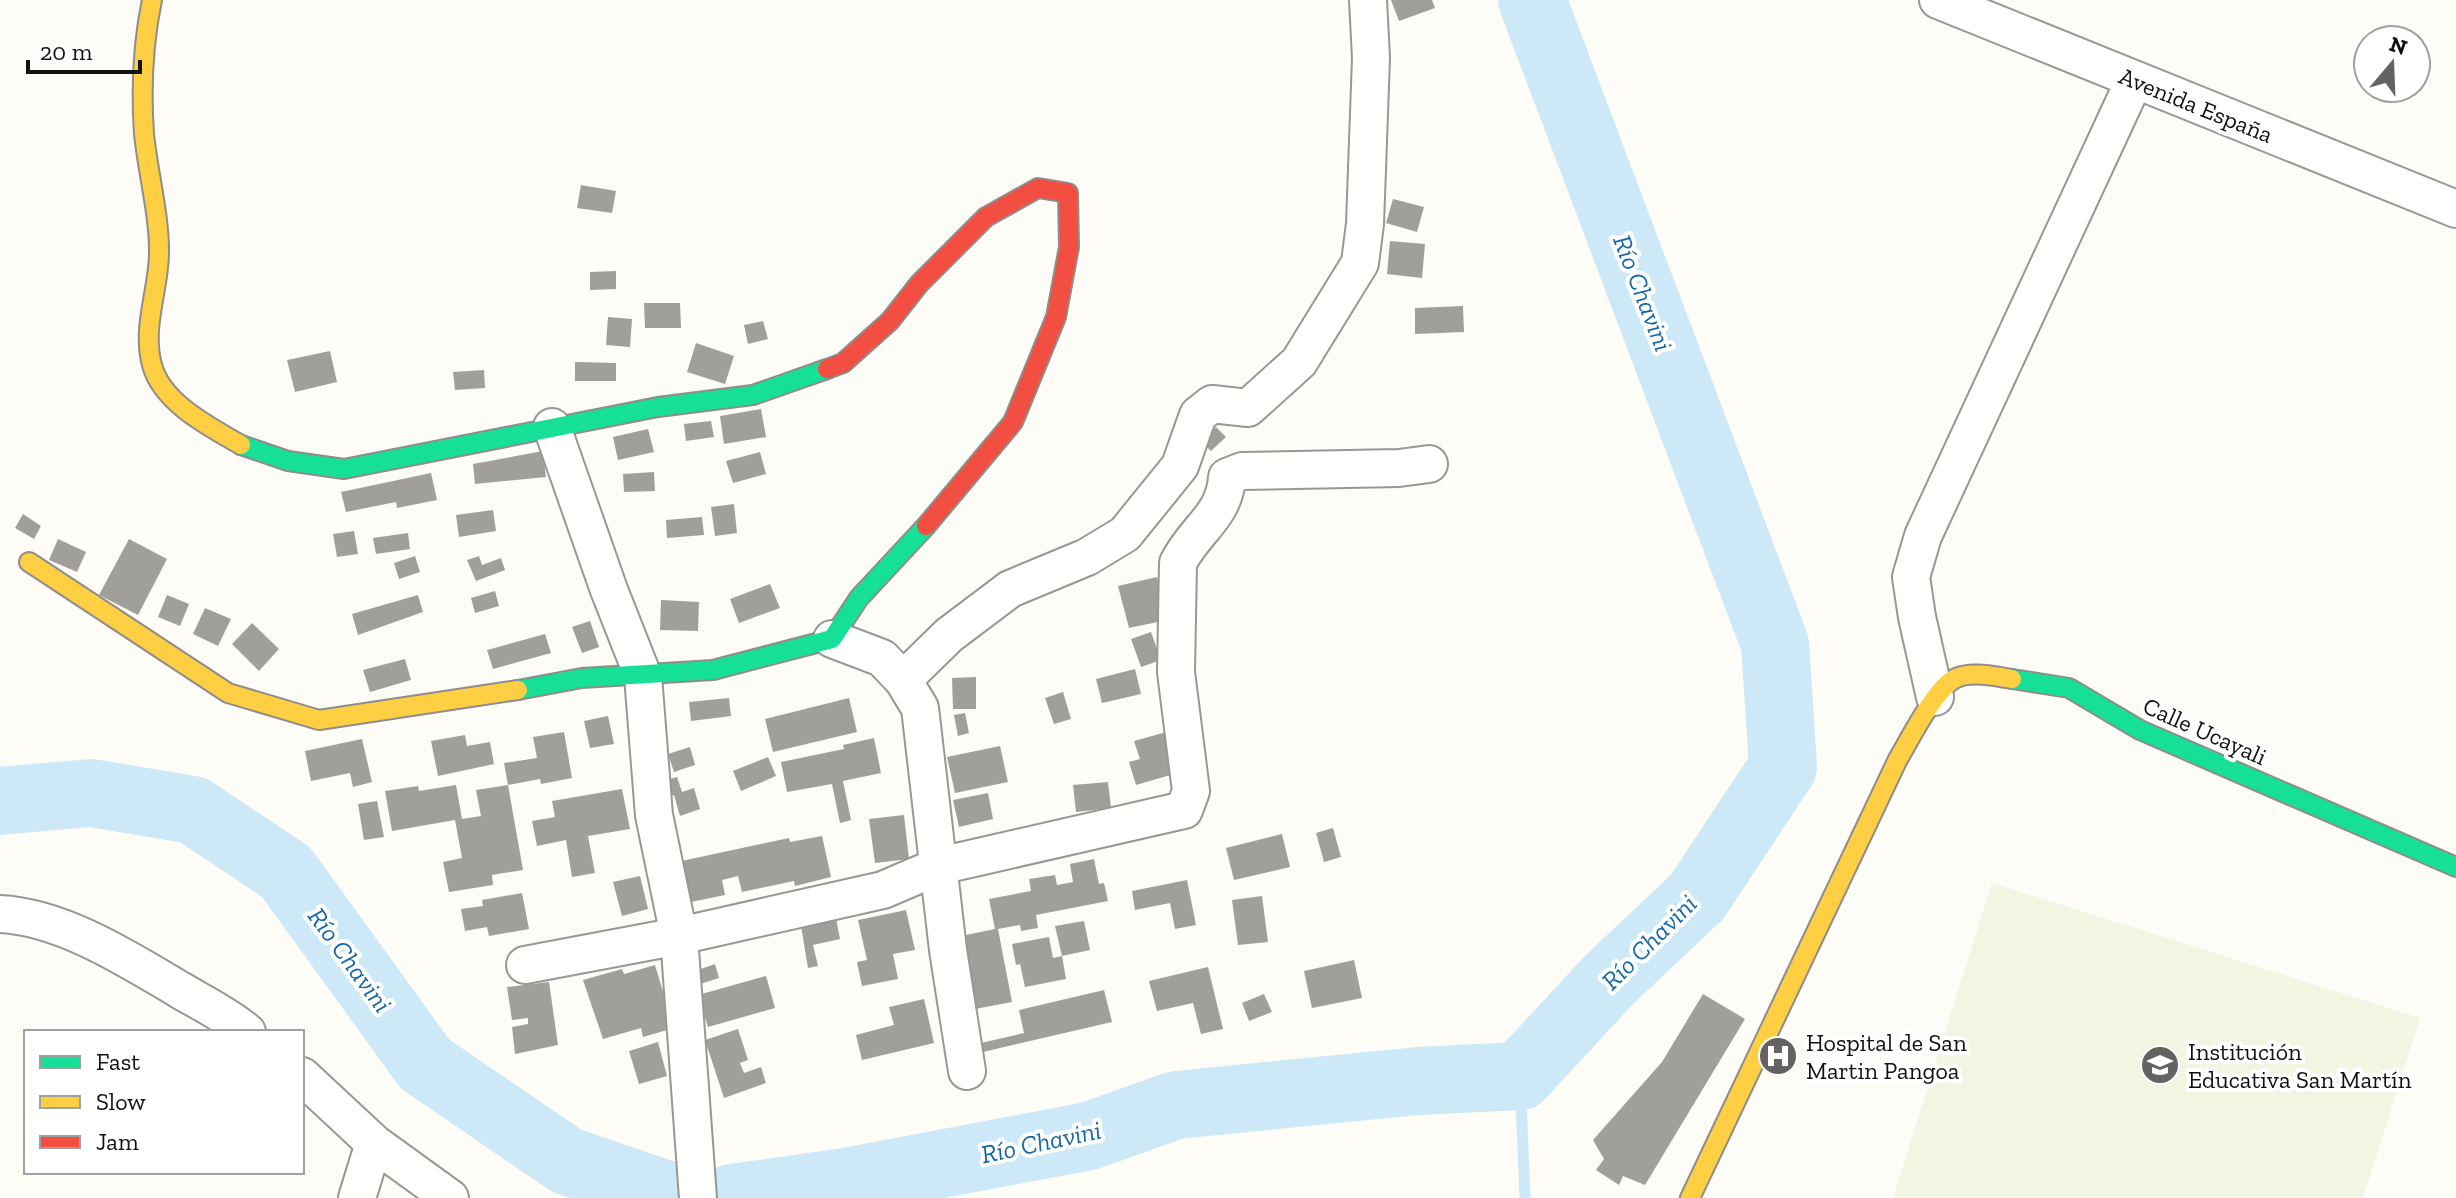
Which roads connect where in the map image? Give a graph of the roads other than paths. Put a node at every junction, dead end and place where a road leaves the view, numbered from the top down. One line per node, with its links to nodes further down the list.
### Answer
1 (152, 0): 6 (street)
2 (1368, 0): 11 (street)
3 (1938, 0): 4 (street, Avenida España)
4 (2134, 81): 5 (street, Avenida España); 12 (street)
5 (2456, 209)
6 (552, 427): 9 (street); 10 (street)
7 (1429, 464): 13 (street)
8 (29, 562): 10 (street)
9 (832, 639): 10 (street); 11 (street)
10 (643, 676): 16 (street)
11 (903, 680): 13 (street)
12 (1935, 697): 14 (street, Calle Ucayali); 25 (street)
13 (939, 866): 16 (street); 19 (street)
14 (2456, 867)
15 (0, 914): 18 (street)
16 (679, 936): 17 (street); 24 (street)
17 (525, 965)
18 (244, 1030)
19 (967, 1071)
20 (304, 1078): 21 (street)
21 (374, 1143): 22 (street); 23 (street)
22 (357, 1198)
23 (450, 1198)
24 (698, 1198)
25 (1690, 1198)

